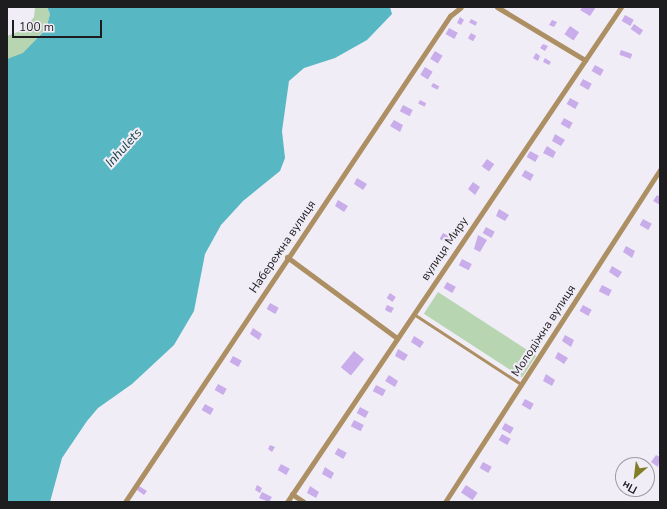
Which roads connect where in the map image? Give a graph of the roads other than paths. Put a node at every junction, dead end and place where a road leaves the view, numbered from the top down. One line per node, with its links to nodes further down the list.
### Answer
1 (461, 7): 6 (street, Набережна вулиця)
2 (497, 7): 4 (street)
3 (621, 7): 4 (street, вулиця Миру)
4 (585, 60): 7 (street, вулиця Миру)
5 (660, 170): 9 (street, Молодіжна вулиця)
6 (287, 257): 8 (street); 11 (street, Набережна вулиця)
7 (414, 314): 8 (street, вулиця Миру); 9 (lane)
8 (397, 338): 10 (street, вулиця Миру)
9 (521, 384): 14 (street, Молодіжна вулиця)
10 (292, 494): 12 (street, вулиця Миру); 13 (street)
11 (125, 502)
12 (287, 502)
13 (304, 502)
14 (445, 502)

